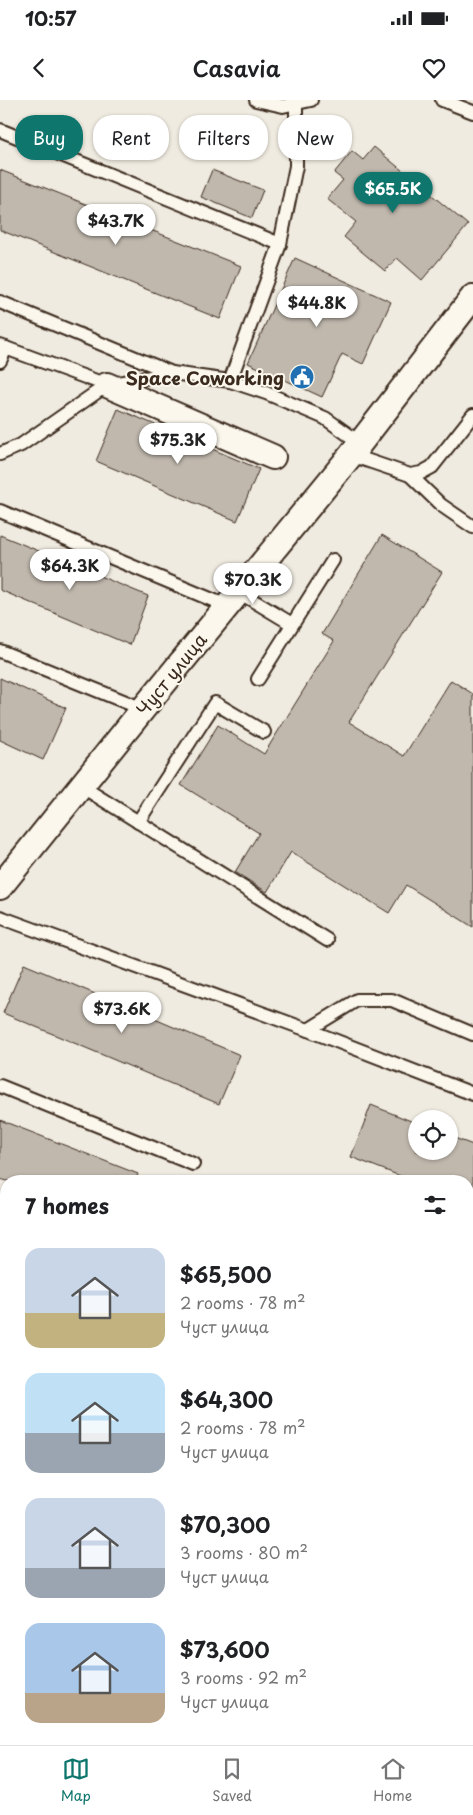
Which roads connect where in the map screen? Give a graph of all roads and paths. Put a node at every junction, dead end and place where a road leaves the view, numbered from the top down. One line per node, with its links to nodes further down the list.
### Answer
1 (256, 100): 4 (lane)
2 (311, 100): 4 (lane)
3 (442, 100): 5 (lane)
4 (296, 104): 7 (lane)
5 (473, 112)
6 (0, 130): 7 (lane)
7 (280, 244): 13 (lane)
8 (473, 297): 16 (street, Чуст улица)
9 (0, 302): 12 (lane)
10 (3, 347): 11 (lane); 14 (lane)
11 (0, 361)
12 (172, 373): 13 (lane); 14 (lane)
13 (230, 381): 16 (lane)
14 (107, 385): 17 (lane); 18 (street)
15 (473, 415): 19 (lane)
16 (356, 449): 19 (lane); 23 (street, Чуст улица)
17 (0, 454)
18 (273, 457)
19 (410, 475): 21 (lane)
20 (0, 511): 23 (lane)
21 (473, 527)
22 (334, 560): 24 (lane)
23 (233, 599): 24 (lane); 27 (street, Чуст улица)
24 (292, 624): 26 (lane)
25 (0, 651): 27 (lane)
26 (258, 679)
27 (142, 710): 29 (street, Чуст улица)
28 (264, 732): 30 (lane)
29 (81, 786): 30 (lane); 31 (street, Чуст улица)
30 (138, 822): 33 (lane)
31 (0, 887)
32 (0, 918): 34 (lane)
33 (327, 940)
34 (308, 1030): 35 (lane); 37 (lane)
35 (473, 1034)
36 (0, 1086): 38 (lane)
37 (473, 1094)
38 (193, 1164)

